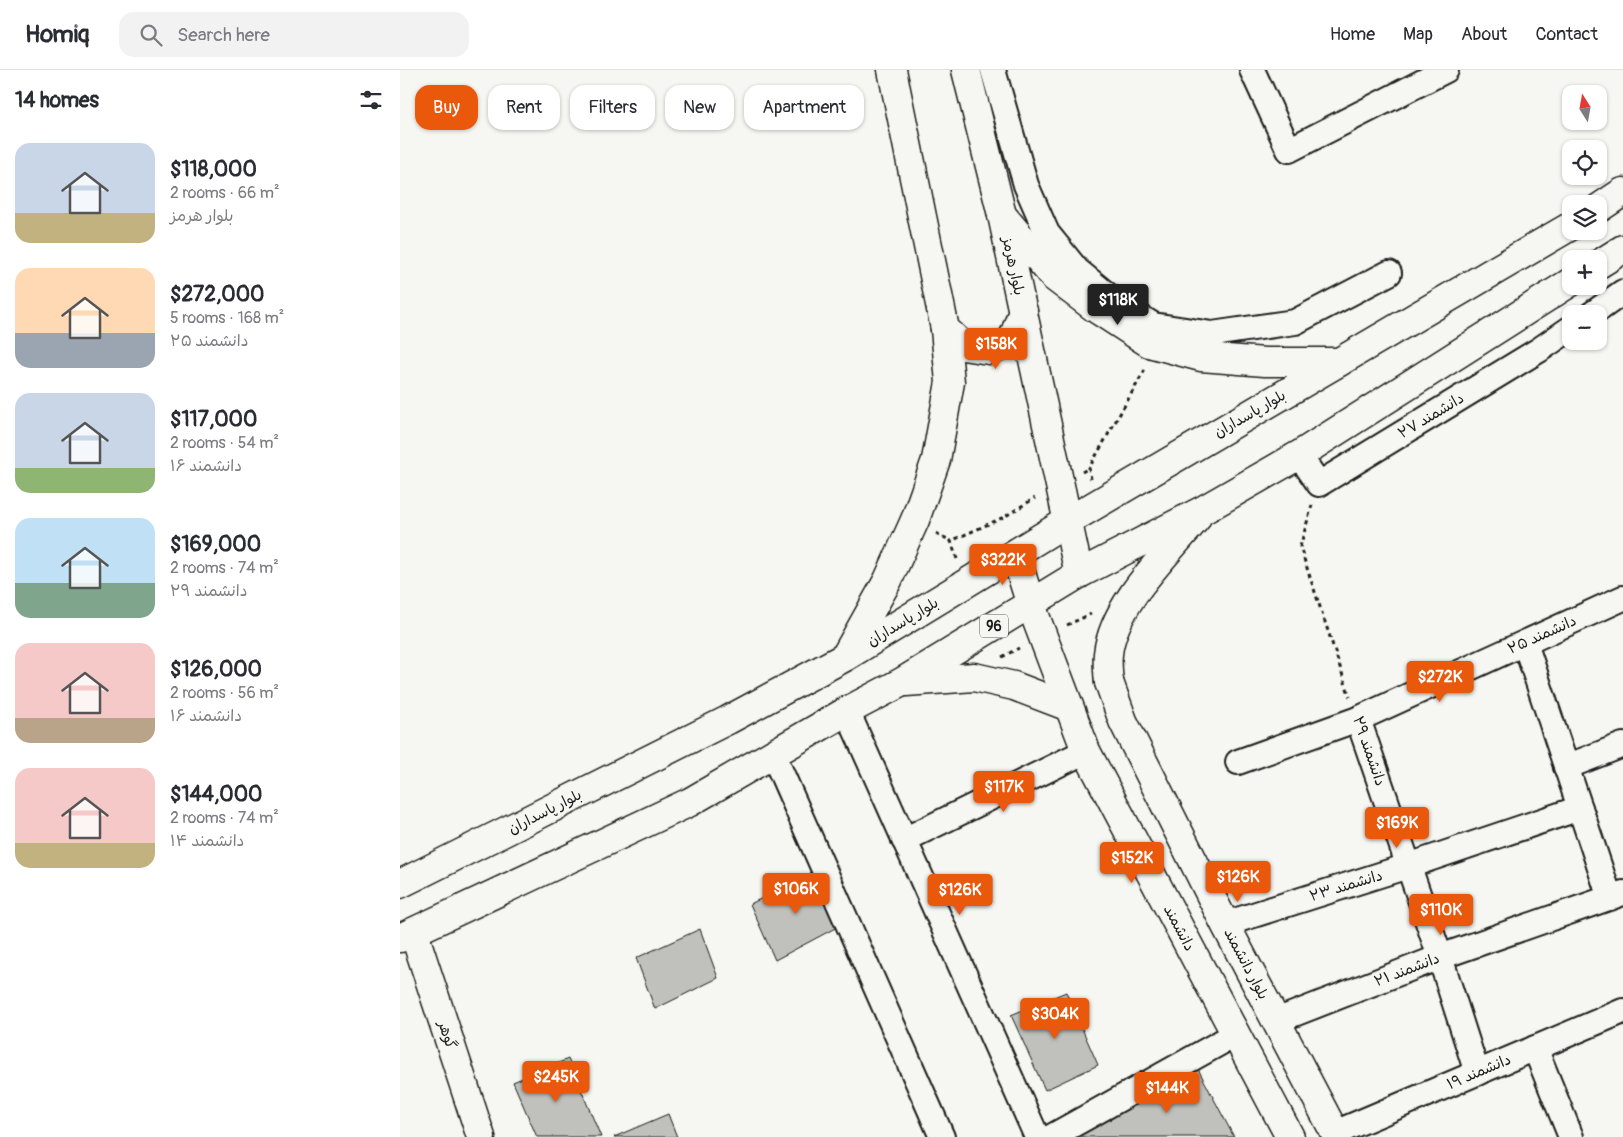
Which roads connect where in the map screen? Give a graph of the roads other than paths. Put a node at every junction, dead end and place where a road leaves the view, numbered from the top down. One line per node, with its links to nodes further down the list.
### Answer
1 (892, 70): 17 (main road)
2 (966, 70): 8 (main road, بلوار هرمز)
3 (994, 70): 12 (street)
4 (1252, 70): 5 (street)
5 (1446, 70)
6 (1623, 192): 7 (main road)
7 (1607, 203)
8 (1002, 215): 16 (main road, بلوار هرمز); 19 (main road)
9 (1562, 231): 19 (main road, بلوار پاسداران)
10 (1623, 249): 11 (main road)
11 (1607, 259)
12 (1389, 273)
13 (1562, 288): 20 (main road, 96)
14 (1623, 292): 15 (street)
15 (1605, 305)
16 (1023, 311): 17 (main road); 22 (main road, بلوار هرمز)
17 (944, 329): 28 (main road)
18 (1562, 334): 20 (street, دانشمند ۲۷)
19 (1340, 362): 22 (main road, بلوار پاسداران)
20 (1299, 455): 21 (main road, 96)
21 (1205, 509): 24 (main road, 96); 43 (main road, بلوار دانشمند)
22 (1068, 521): 23 (main road, بلوار پاسداران); 24 (main road, بلوار هرمز)
23 (1015, 554): 26 (main road, دانشمند); 28 (main road, بلوار پاسداران)
24 (1079, 574): 26 (main road, 96)
25 (1623, 598): 27 (street, دانشمند ۲۵)
26 (1031, 605): 29 (main road, 96); 30 (main road, دانشمند)
27 (1525, 643): 32 (street, دانشمند ۲۵); 37 (street)
28 (845, 658): 41 (main road, بلوار پاسداران)
29 (902, 682): 30 (main road); 31 (main road, 96)
30 (1069, 707): 34 (main road, دانشمند)
31 (847, 711): 35 (main road, 96); 39 (street)
32 (1358, 719): 36 (street, دانشمند ۲۵); 40 (street, دانشمند ۲۹)
33 (1623, 746): 37 (street)
34 (1086, 751): 39 (street); 48 (main road, دانشمند)
35 (773, 754): 44 (main road, 96); 53 (street)
36 (1238, 762)
37 (1566, 767): 38 (street)
38 (1580, 808): 40 (street, دانشمند ۲۳); 42 (street)
39 (904, 840): 54 (street)
40 (1408, 866): 43 (street, دانشمند ۲۳); 45 (street, دانشمند ۲۹)
41 (400, 884)
42 (1617, 895): 45 (street, دانشمند ۲۱)
43 (1225, 924): 47 (main road, بلوار دانشمند)
44 (407, 936): 52 (main road, گوهر)
45 (1440, 957): 47 (street, دانشمند ۲۱); 50 (street, دانشمند ۲۹)
46 (1623, 1011): 49 (street, دانشمند ۱۹)
47 (1276, 1021): 51 (main road, بلوار دانشمند)
48 (1236, 1034): 55 (street); 56 (main road, دانشمند)
49 (1535, 1048): 50 (street, دانشمند ۱۹); 57 (street)
50 (1477, 1073): 51 (street, دانشمند ۱۹)
51 (1336, 1135)
52 (481, 1137)
53 (942, 1137)
54 (1037, 1137)
55 (1051, 1137)
56 (1290, 1137)
57 (1572, 1137)

